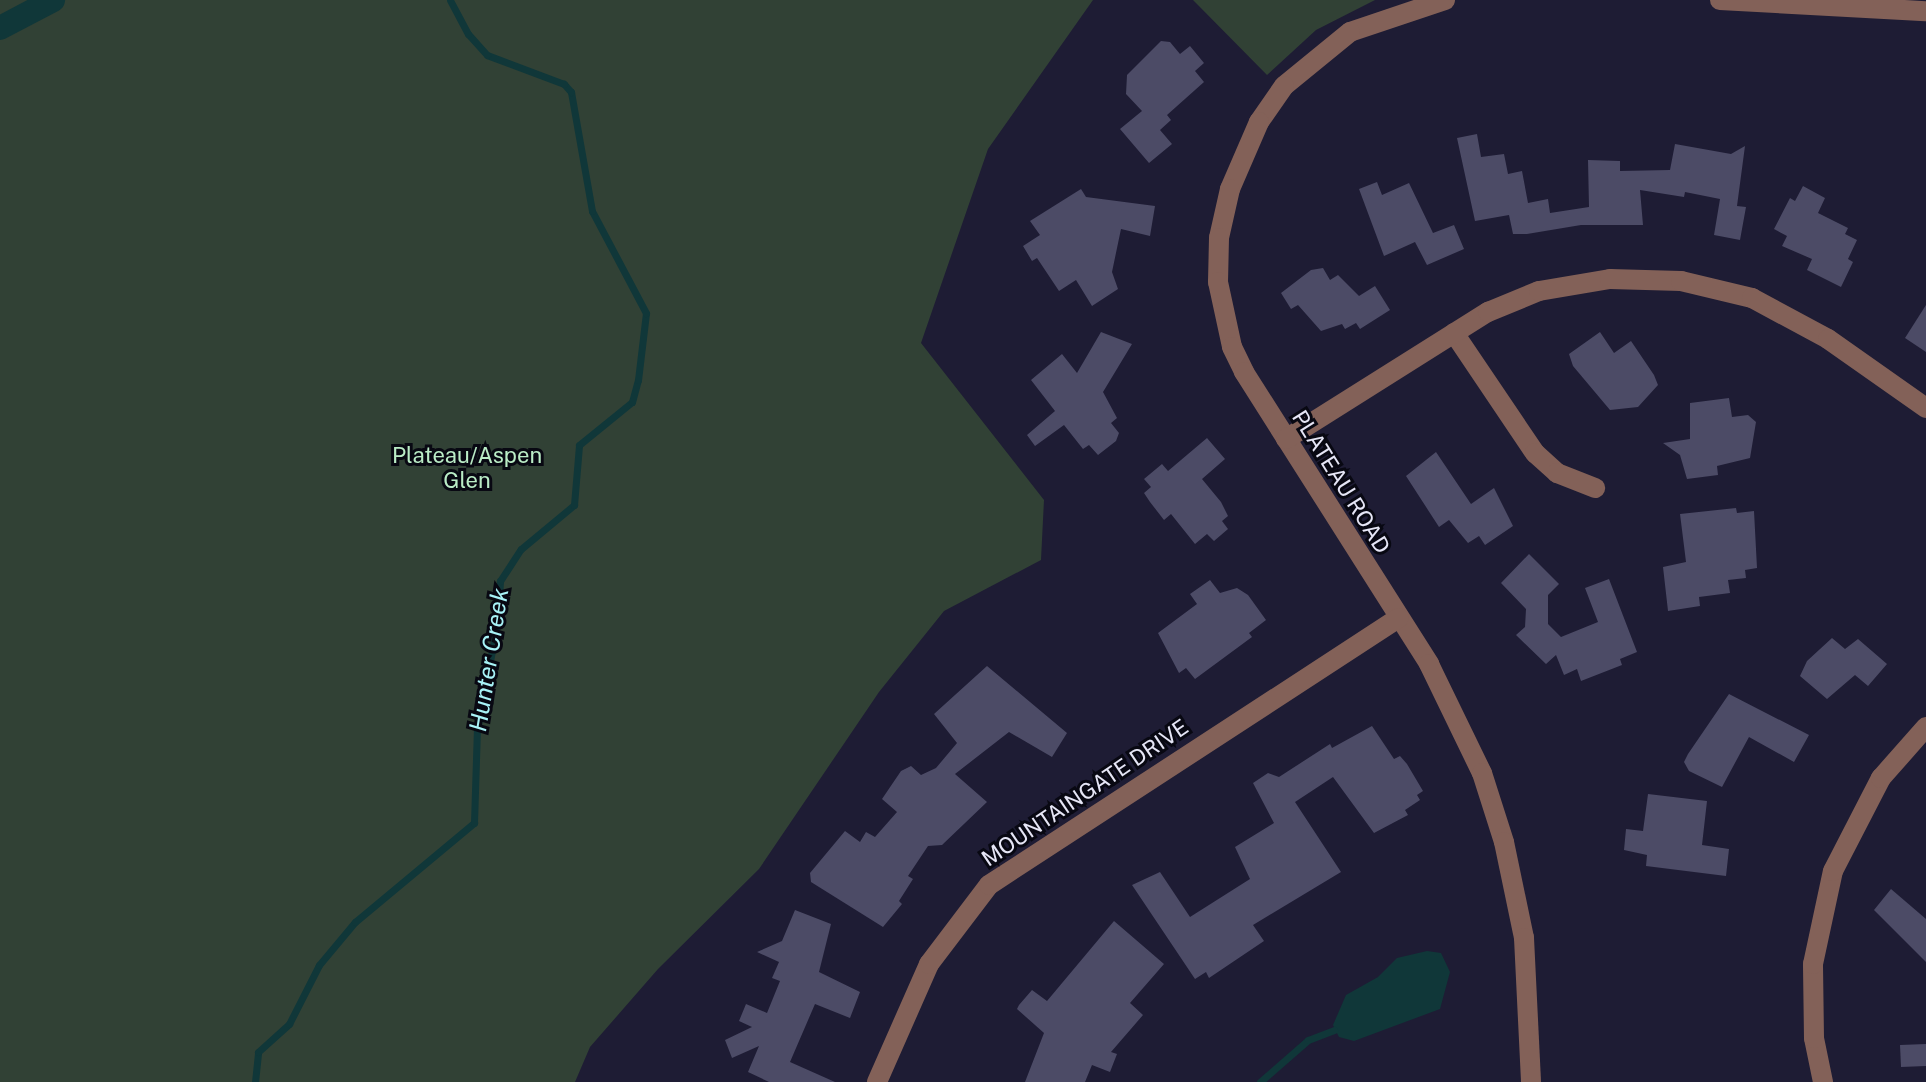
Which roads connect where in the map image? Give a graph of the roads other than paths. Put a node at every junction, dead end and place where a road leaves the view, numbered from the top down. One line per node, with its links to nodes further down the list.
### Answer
1 (1445, 0): 6 (street, PLATEAU ROAD)
2 (1720, 0): 3 (street)
3 (1926, 11)
4 (1454, 333): 5 (street); 6 (street); 7 (street)
5 (1926, 408)
6 (1286, 439): 8 (street, PLATEAU ROAD)
7 (1595, 488)
8 (1399, 618): 10 (street, MOUNTAINGATE DRIVE); 11 (street, PLATEAU ROAD)
9 (1926, 727): 12 (street)
10 (877, 1082)
11 (1531, 1082)
12 (1823, 1082)

